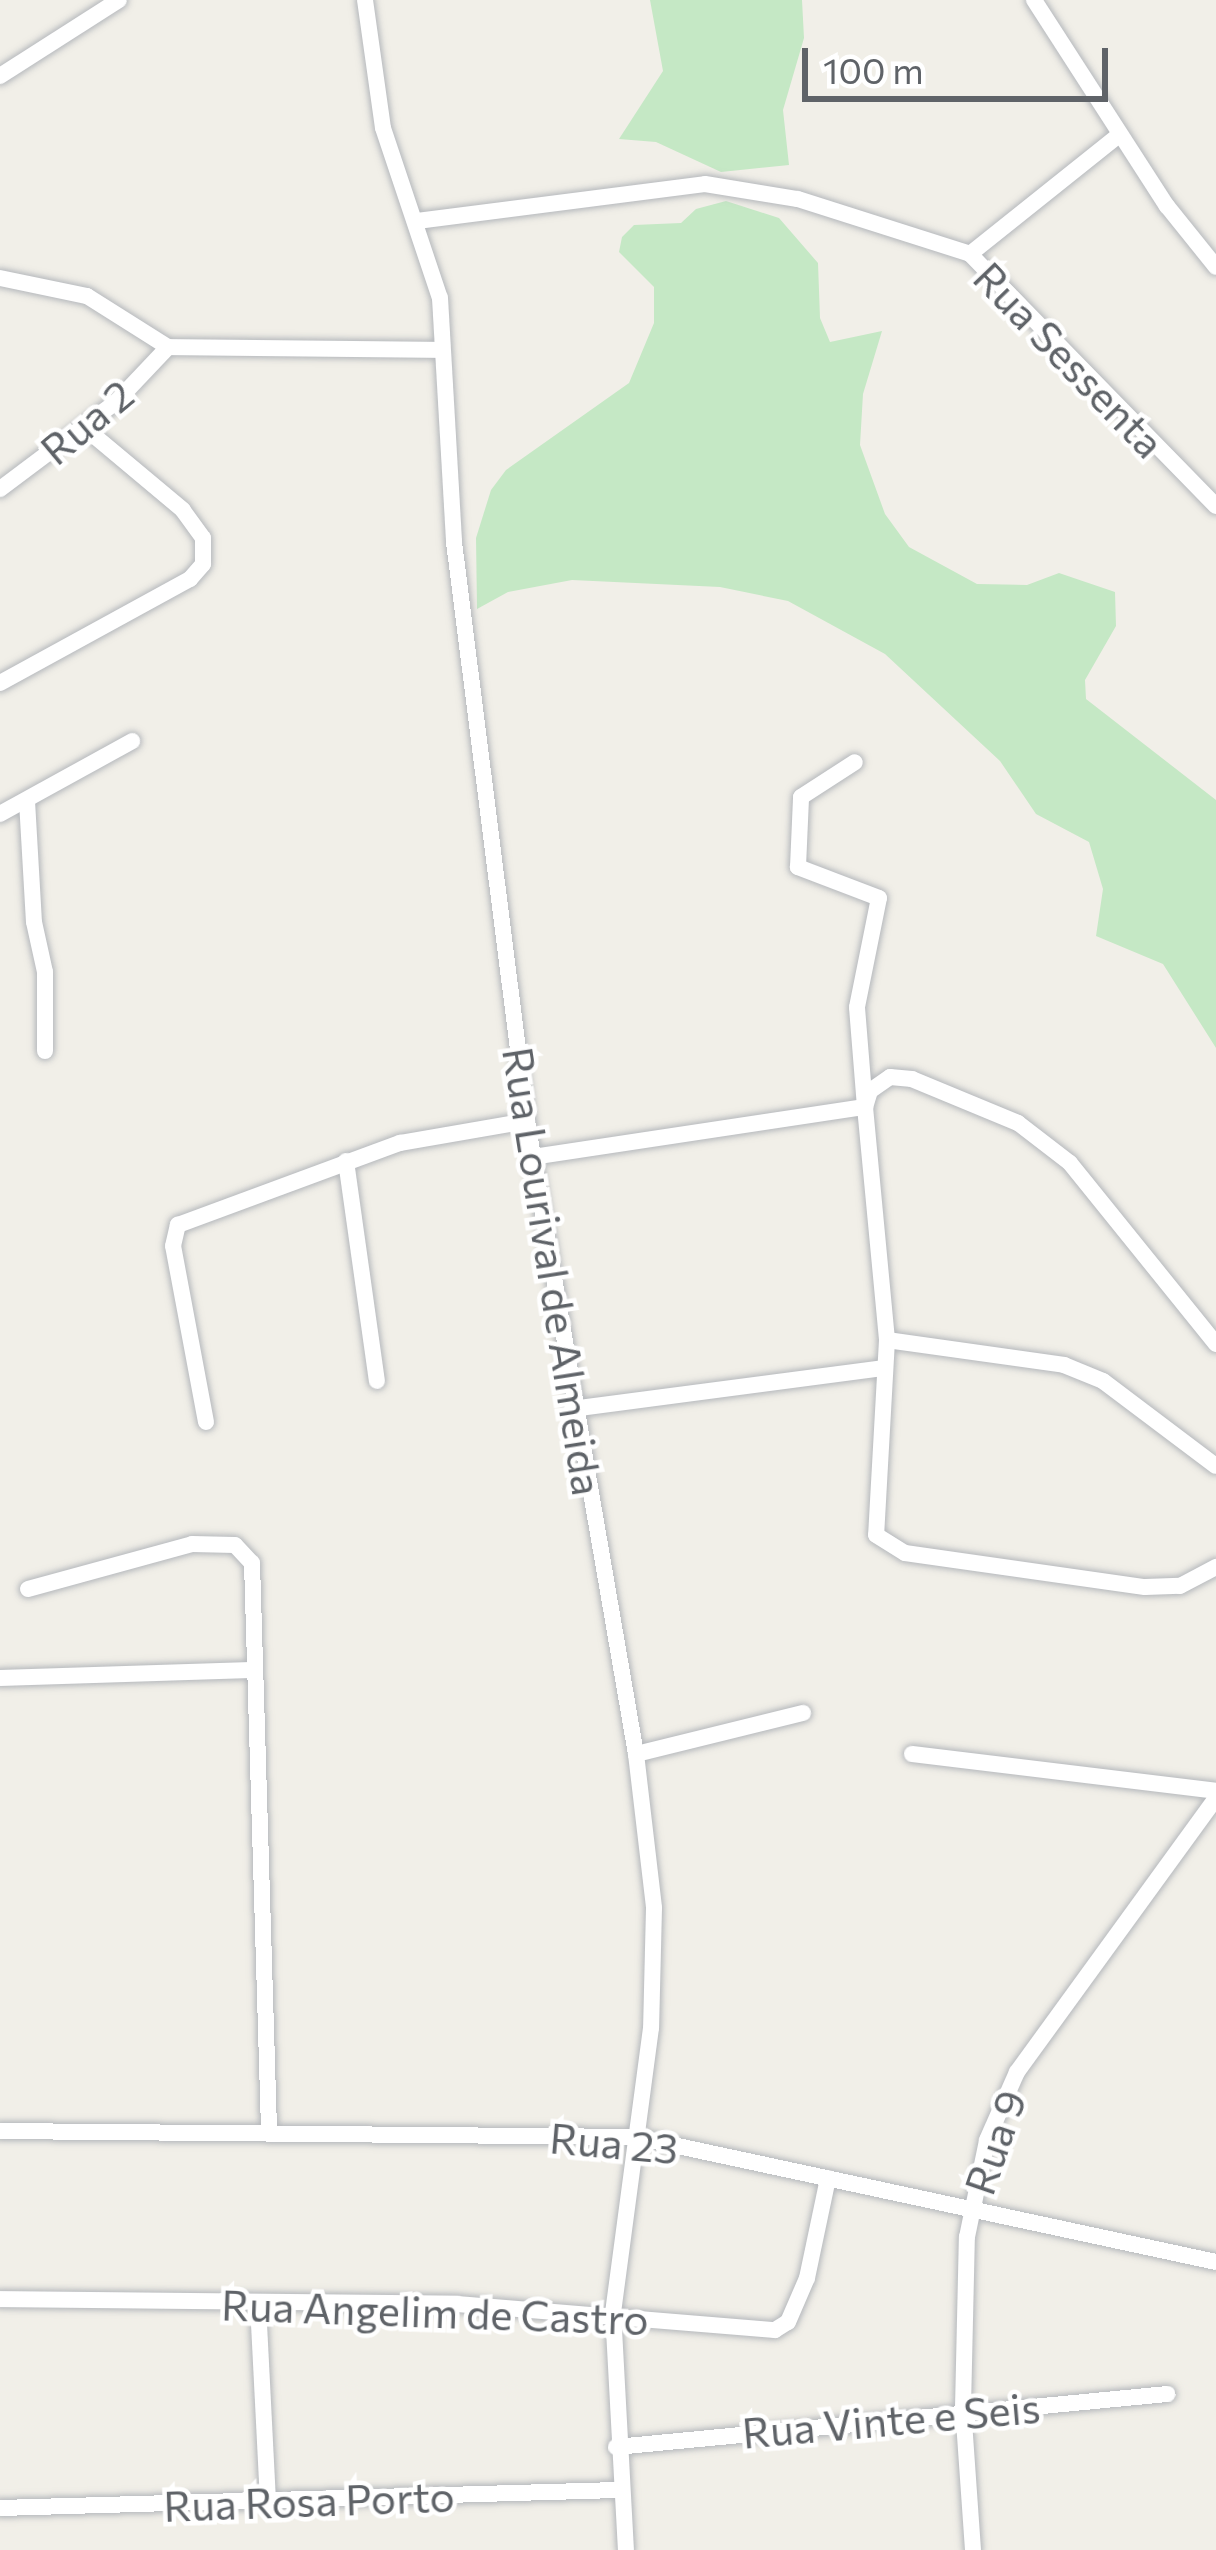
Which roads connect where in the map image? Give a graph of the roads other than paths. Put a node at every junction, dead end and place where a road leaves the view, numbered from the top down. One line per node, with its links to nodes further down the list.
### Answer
1 (119, 0): 4 (street)
2 (365, 0): 6 (street, Rua Lourival de Almeida)
3 (1034, 0): 5 (street)
4 (0, 76)
5 (1119, 135): 7 (street); 8 (street)
6 (417, 221): 7 (street, Rua Sessenta); 11 (street, Rua Lourival de Almeida)
7 (970, 254): 14 (street, Rua Sessenta)
8 (1216, 267)
9 (0, 278): 10 (street)
10 (168, 347): 11 (street); 12 (street, Rua 2)
11 (442, 350): 22 (street, Rua Lourival de Almeida)
12 (85, 428): 13 (street, Rua 2); 15 (street)
13 (0, 489)
14 (1216, 506)
15 (0, 683)
16 (132, 741): 18 (street)
17 (855, 762): 21 (street)
18 (27, 801): 19 (street); 20 (street)
19 (0, 814)
20 (45, 1051)
21 (865, 1107): 23 (street); 25 (street); 26 (street)
22 (526, 1120): 23 (street, Rua Lourival de Almeida); 24 (street)
23 (533, 1156): 29 (street, Rua Lourival de Almeida)
24 (346, 1161): 28 (street); 30 (street)
25 (887, 1340): 27 (street); 31 (street)
26 (1216, 1344)
27 (884, 1368): 29 (street); 32 (street)
28 (377, 1381)
29 (572, 1409): 37 (street, Rua Lourival de Almeida)
30 (206, 1422)
31 (1216, 1466)
32 (1216, 1567)
33 (28, 1588): 34 (street)
34 (251, 1670): 35 (street); 40 (street)
35 (0, 1678)
36 (803, 1713): 37 (street)
37 (636, 1754): 42 (street, Rua Lourival de Almeida)
38 (912, 1754): 39 (street)
39 (1216, 1794): 44 (street, Rua 9)
40 (269, 2130): 41 (street, Rua 23); 42 (street, Rua 23)
41 (0, 2131)
42 (636, 2137): 43 (street, Rua 23); 48 (street, Rua Lourival de Almeida)
43 (828, 2178): 44 (street, Rua 23); 48 (street, Rua Angelim de Castro)
44 (970, 2211): 45 (street, Rua 23); 50 (street, Rua 9)
45 (1216, 2262)
46 (0, 2299): 47 (street, Rua Angelim de Castro)
47 (258, 2304): 48 (street, Rua Angelim de Castro); 53 (street)
48 (613, 2311): 51 (street, Rua Lourival de Almeida)
49 (1167, 2393): 50 (street, Rua Vinte e Seis)
50 (963, 2408): 51 (street, Rua Vinte e Seis); 56 (street, Rua 9)
51 (616, 2447): 52 (street, Rua Lourival de Almeida)
52 (619, 2490): 53 (street, Rua Rosa Porto); 55 (street, Rua Lourival de Almeida)
53 (268, 2503): 54 (street, Rua Rosa Porto)
54 (0, 2509)
55 (626, 2550)
56 (973, 2550)

